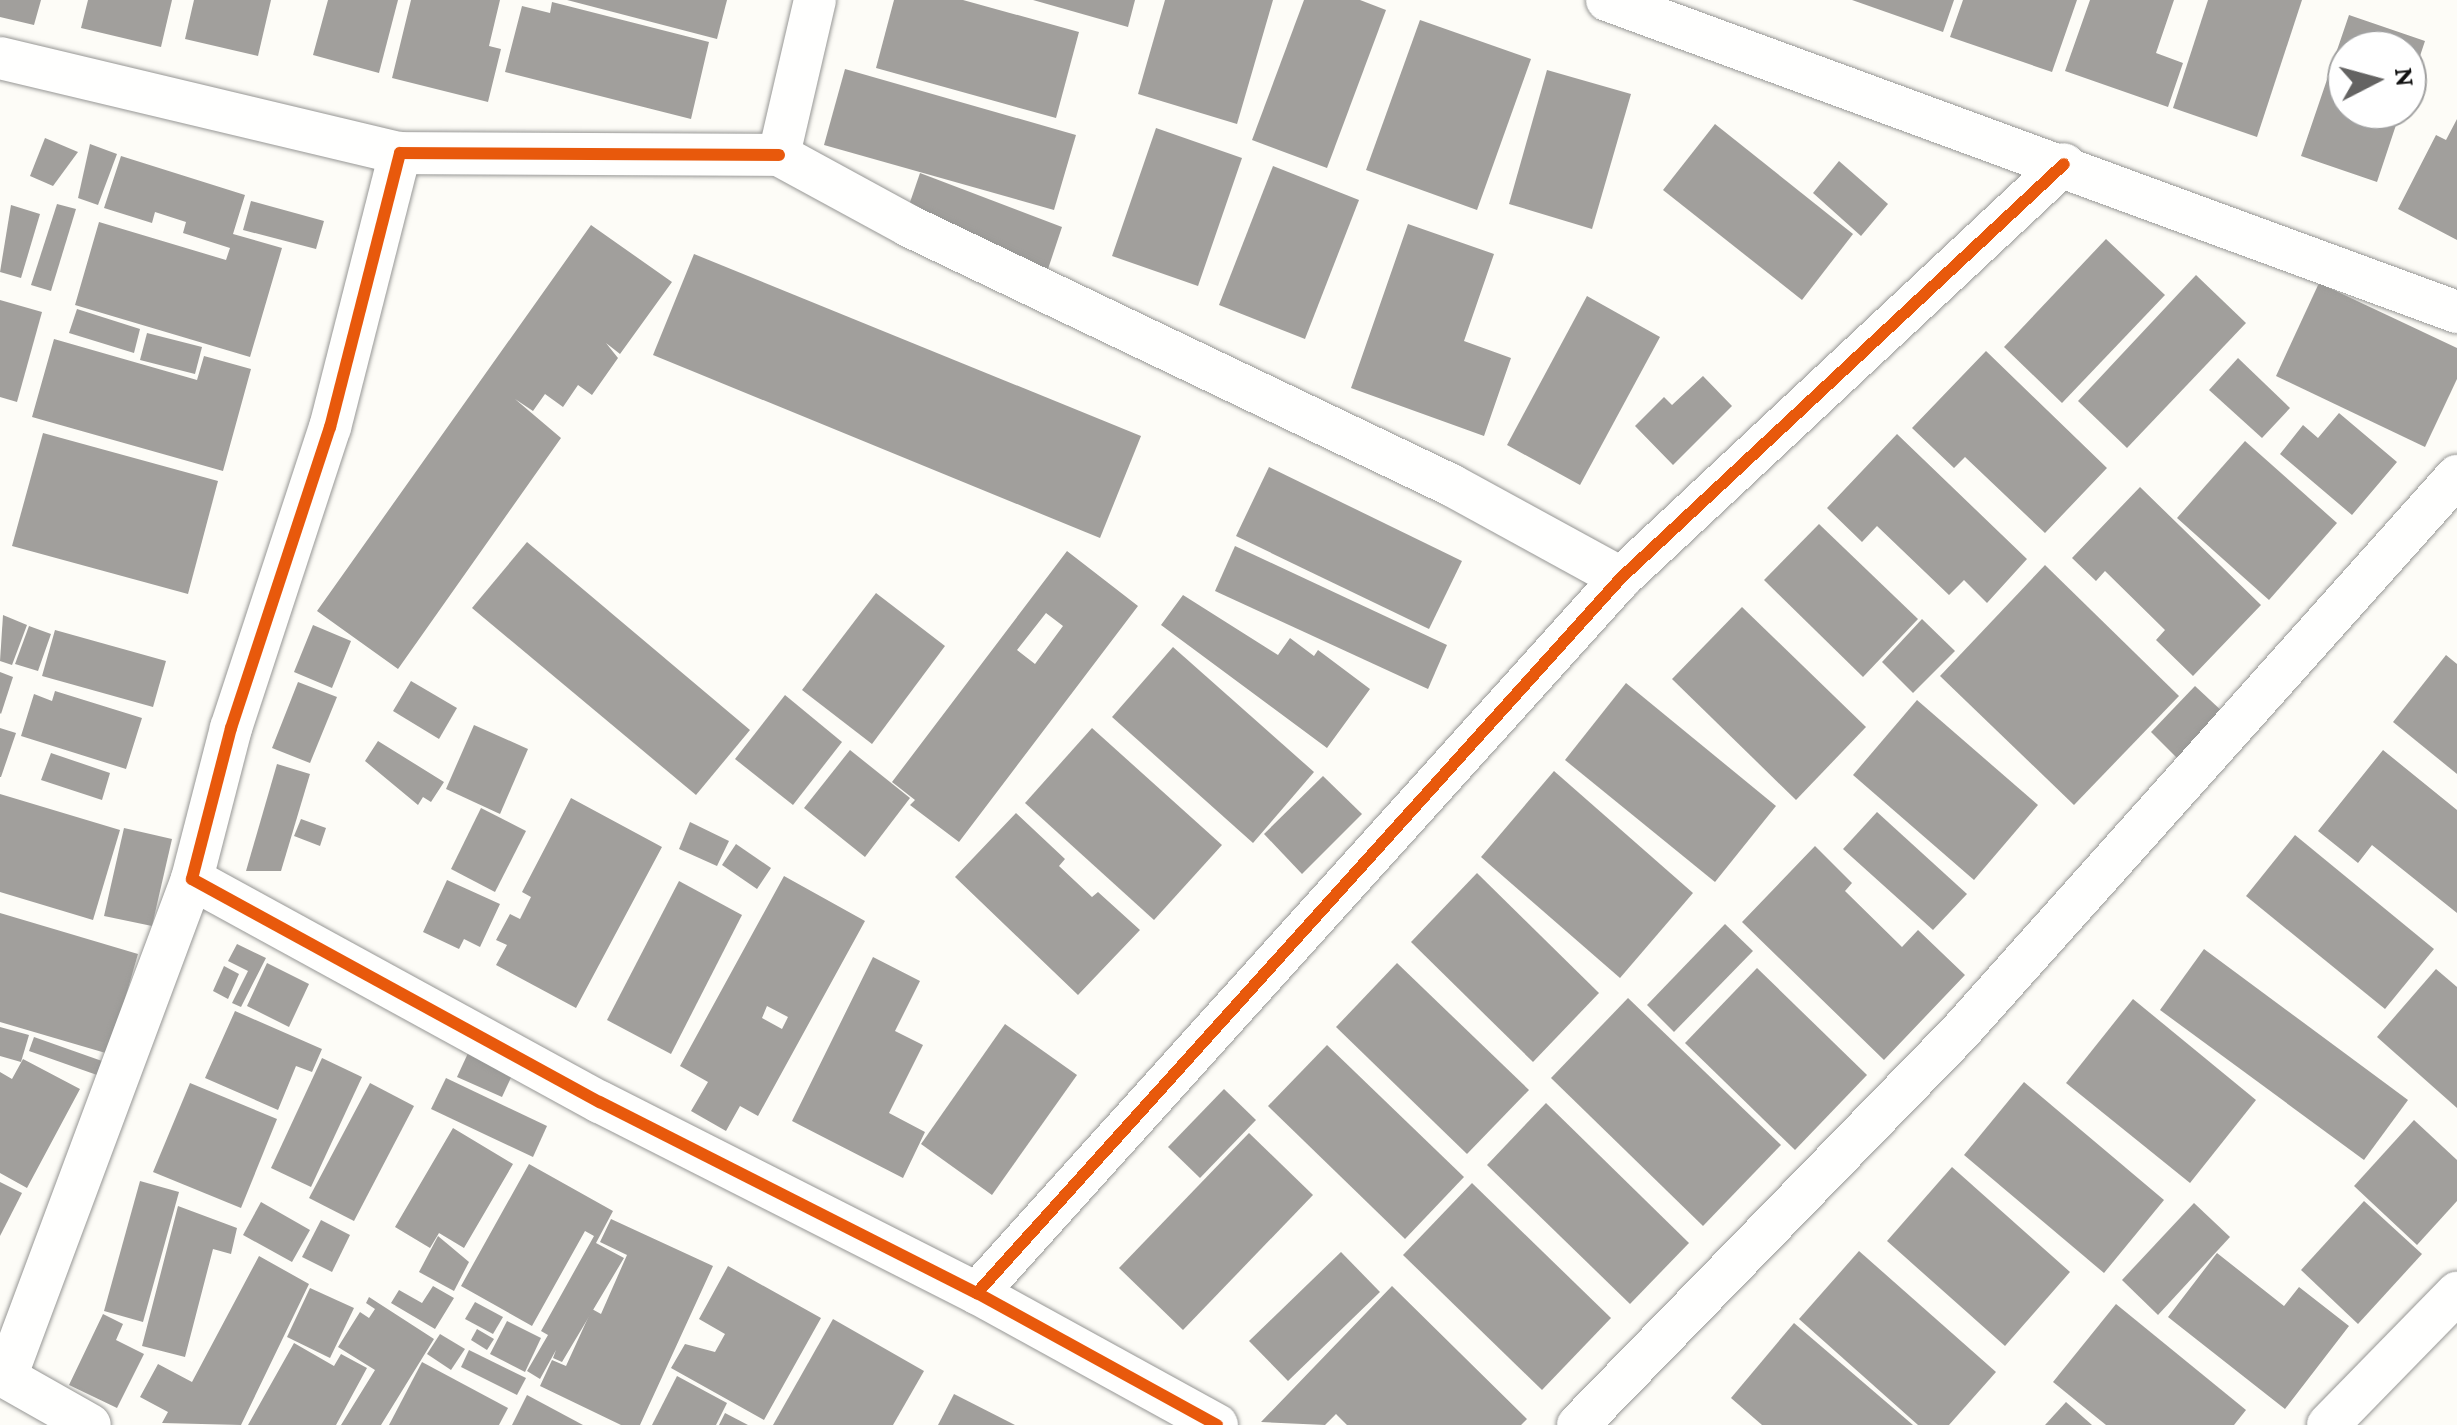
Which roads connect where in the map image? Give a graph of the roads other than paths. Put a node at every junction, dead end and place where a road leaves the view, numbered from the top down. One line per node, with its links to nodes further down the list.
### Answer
1 (815, 0): 5 (street)
2 (1607, 0): 6 (street)
3 (0, 58): 4 (street)
4 (400, 153): 5 (street); 10 (street)
5 (779, 156): 9 (street)
6 (2064, 164): 7 (street); 9 (street)
7 (2457, 312)
8 (2457, 476): 16 (street)
9 (1621, 578): 11 (street)
10 (192, 879): 11 (street); 13 (street)
11 (977, 1293): 15 (street)
12 (2453, 1306): 17 (street)
13 (3, 1376): 14 (street)
14 (90, 1425)
15 (1217, 1425)
16 (1578, 1425)
17 (2328, 1425)

